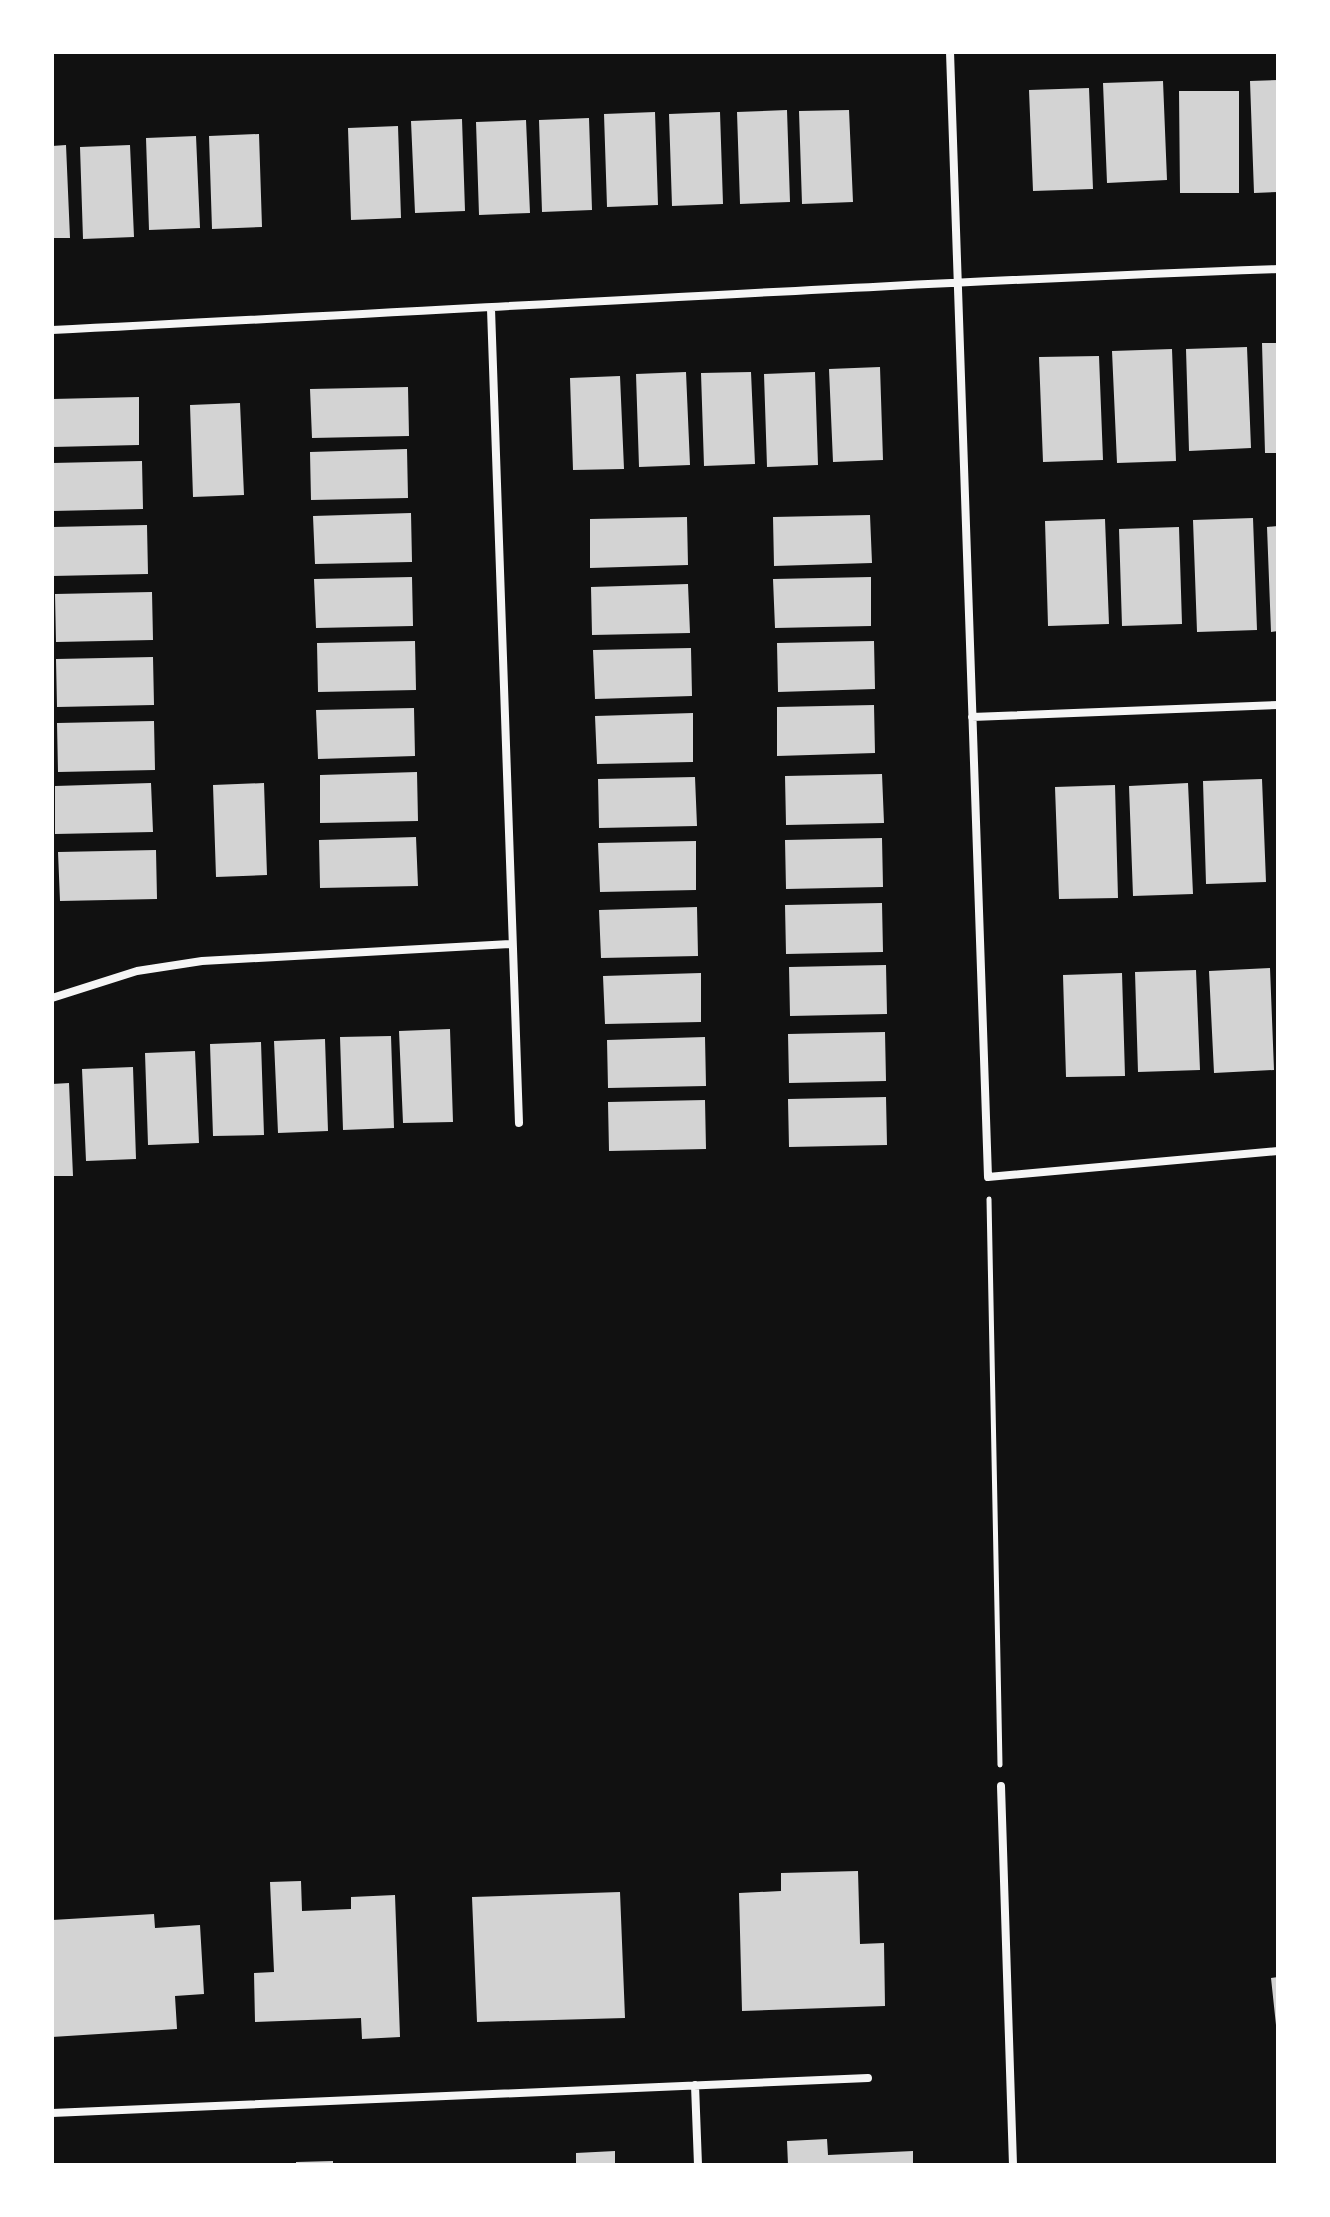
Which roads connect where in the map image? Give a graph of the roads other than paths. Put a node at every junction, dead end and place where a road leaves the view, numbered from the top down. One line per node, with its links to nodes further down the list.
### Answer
1 (950, 52): 3 (street)
2 (1278, 269): 3 (street)
3 (958, 281): 4 (street); 7 (street)
4 (491, 309): 5 (street); 8 (street)
5 (52, 330)
6 (1278, 705): 7 (street)
7 (972, 717): 11 (street)
8 (512, 944): 9 (street); 10 (street)
9 (52, 998)
10 (519, 1123)
11 (1278, 1151)
12 (1001, 1786): 17 (street)
13 (868, 2078): 14 (street)
14 (695, 2085): 15 (street); 16 (street)
15 (52, 2113)
16 (698, 2165)
17 (1013, 2165)

